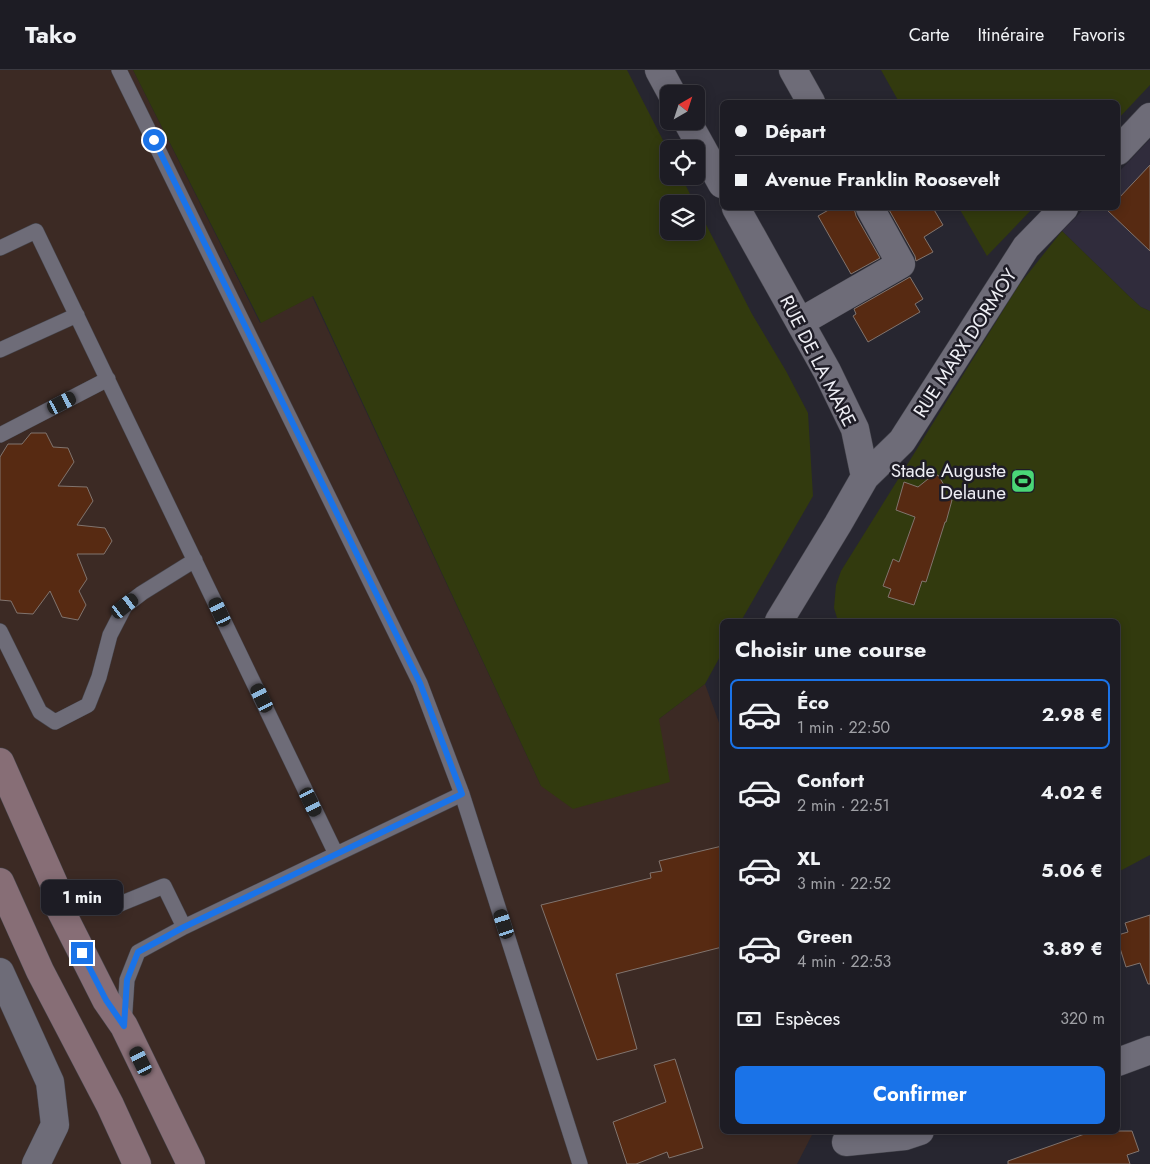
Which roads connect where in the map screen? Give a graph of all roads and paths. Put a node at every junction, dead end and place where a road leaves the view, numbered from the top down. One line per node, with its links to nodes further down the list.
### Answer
1 (119, 70): 24 (lane)
2 (659, 70): 4 (street)
3 (793, 70): 5 (street)
4 (667, 85)
5 (811, 100)
6 (1150, 118): 8 (street)
7 (693, 130): 9 (street)
8 (1120, 148)
9 (720, 180)
10 (737, 210): 15 (street, RUE DE LA MARE)
11 (871, 210): 15 (street)
12 (1062, 210): 19 (street, RUE MARX DORMOY)
13 (0, 248): 14 (lane)
14 (77, 315): 16 (lane); 17 (lane)
15 (801, 324): 19 (street, RUE DE LA MARE)
16 (0, 350)
17 (108, 379): 18 (lane); 20 (lane)
18 (0, 435)
19 (865, 477): 21 (street)
20 (195, 560): 22 (lane); 25 (lane)
21 (780, 619)
22 (0, 631)
23 (0, 762): 27 (main road)
24 (462, 794): 25 (lane); 38 (lane)
25 (336, 854): 28 (lane)
26 (0, 882): 36 (main road)
27 (54, 884): 28 (lane); 30 (main road)
28 (184, 927): 30 (lane)
29 (0, 972): 35 (street)
30 (124, 1026): 37 (main road)
31 (1150, 1050): 32 (street)
32 (1120, 1061)
33 (911, 1134): 34 (street)
34 (843, 1146)
35 (36, 1164)
36 (137, 1164)
37 (191, 1164)
38 (580, 1164)

